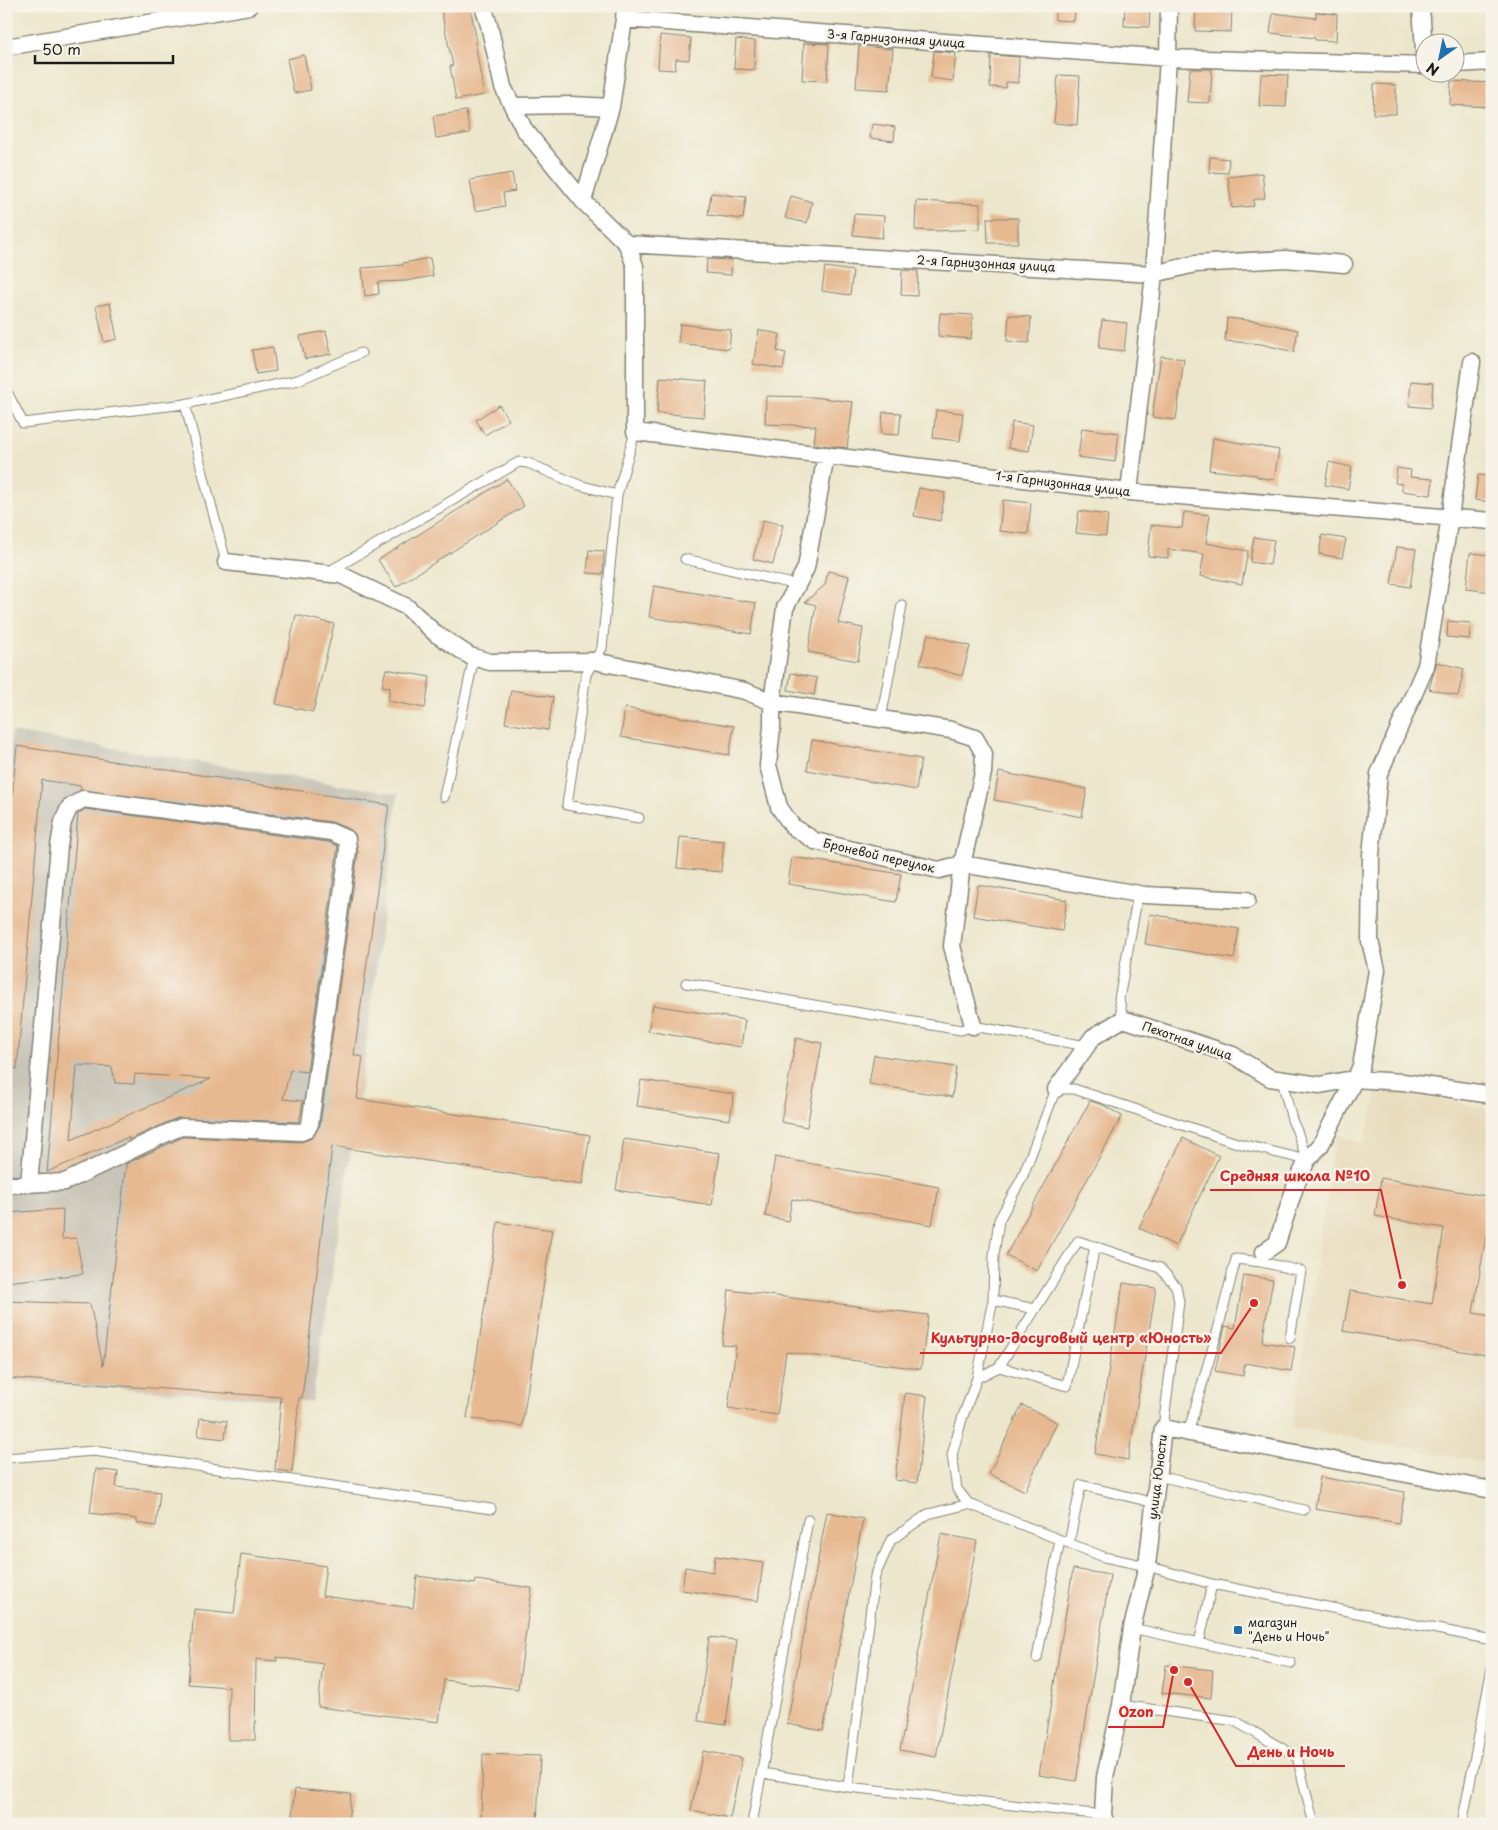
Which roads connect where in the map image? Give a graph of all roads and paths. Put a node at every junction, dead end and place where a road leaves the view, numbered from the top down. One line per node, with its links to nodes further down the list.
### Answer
1 (249, 6): 7 (street)
2 (483, 6): 12 (street)
3 (1169, 6): 8 (street)
4 (1421, 6): 6 (street)
5 (625, 13): 8 (street, 3-я Гарнизонная улица); 13 (street)
6 (1423, 32)
7 (6, 47)
8 (1168, 58): 11 (street, 3-я Гарнизонная улица); 17 (street)
9 (1492, 62): 10 (street)
10 (1466, 63)
11 (1416, 66)
12 (513, 106): 13 (street); 14 (street)
13 (611, 107): 14 (street)
14 (583, 201): 15 (street)
15 (627, 244): 17 (street, 2-я Гарнизонная улица); 22 (street)
16 (1344, 264): 17 (street, 2-я Гарнизонная улица)
17 (1154, 274): 24 (street)
18 (361, 353): 21 (lane)
19 (1472, 362): 26 (street)
20 (6, 390): 21 (lane)
21 (185, 404): 29 (lane)
22 (636, 432): 23 (street, 1-я Гарнизонная улица); 25 (lane)
23 (826, 455): 24 (street, 1-я Гарнизонная улица); 31 (street, Броневой переулок)
24 (1129, 492): 26 (street, 1-я Гарнизонная улица)
25 (617, 495): 30 (lane); 34 (lane)
26 (1450, 517): 27 (street, 1-я Гарнизонная улица); 46 (street)
27 (1492, 520)
28 (685, 559): 31 (lane)
29 (226, 562): 30 (street)
30 (325, 574): 33 (street)
31 (797, 585): 35 (street, Броневой переулок)
32 (902, 605): 36 (lane)
33 (474, 657): 34 (street); 37 (lane)
34 (594, 661): 35 (street); 38 (lane)
35 (772, 702): 36 (street); 39 (street, Броневой переулок)
36 (881, 719): 39 (street)
37 (444, 797)
38 (639, 818)
39 (962, 864): 40 (street, Броневой переулок); 44 (street)
40 (1138, 894): 41 (street, Броневой переулок); 43 (lane)
41 (1248, 900)
42 (686, 983): 44 (lane)
43 (1123, 1019): 45 (street); 47 (street, Пехотная улица)
44 (973, 1026): 45 (lane)
45 (1086, 1046): 48 (street)
46 (1353, 1078): 47 (street, Пехотная улица); 49 (street, Пехотная улица); 50 (street)
47 (1282, 1080): 50 (lane)
48 (1056, 1089): 50 (lane); 55 (lane)
49 (1492, 1095)
50 (1307, 1160): 54 (street)
51 (29, 1184): 51 (street); 52 (street)
52 (6, 1185)
53 (1095, 1246): 56 (lane); 58 (lane); 60 (lane)
54 (1263, 1257): 57 (lane); 61 (lane)
55 (993, 1300): 56 (lane); 59 (lane)
56 (1035, 1309): 58 (lane)
57 (1290, 1338)
58 (999, 1367): 59 (lane)
59 (976, 1378): 66 (lane)
60 (1163, 1428): 61 (street, улица Юности); 63 (street, улица Юности)
61 (1188, 1433): 64 (street, улица Юности)
62 (6, 1458): 67 (lane)
63 (1158, 1476): 65 (street, улица Юности); 68 (lane)
64 (1492, 1490)
65 (1155, 1503): 70 (lane); 71 (street, улица Юности)
66 (969, 1504): 70 (lane); 81 (lane)
67 (491, 1509)
68 (1304, 1510)
69 (808, 1520): 80 (lane)
70 (1065, 1541): 71 (lane); 76 (lane)
71 (1147, 1566): 72 (lane); 73 (street, улица Юности)
72 (1212, 1584): 74 (lane); 75 (lane)
73 (1132, 1628): 75 (lane); 79 (street, улица Юности)
74 (1492, 1640)
75 (1199, 1643): 77 (lane)
76 (1037, 1658)
77 (1291, 1663)
78 (1492, 1668): 85 (lane)
79 (1121, 1705): 82 (street, улица Юности); 84 (lane)
80 (762, 1773): 81 (lane); 83 (lane)
81 (848, 1787): 82 (lane)
82 (1105, 1819)
83 (752, 1824)
84 (1314, 1824)
85 (1462, 1824)

